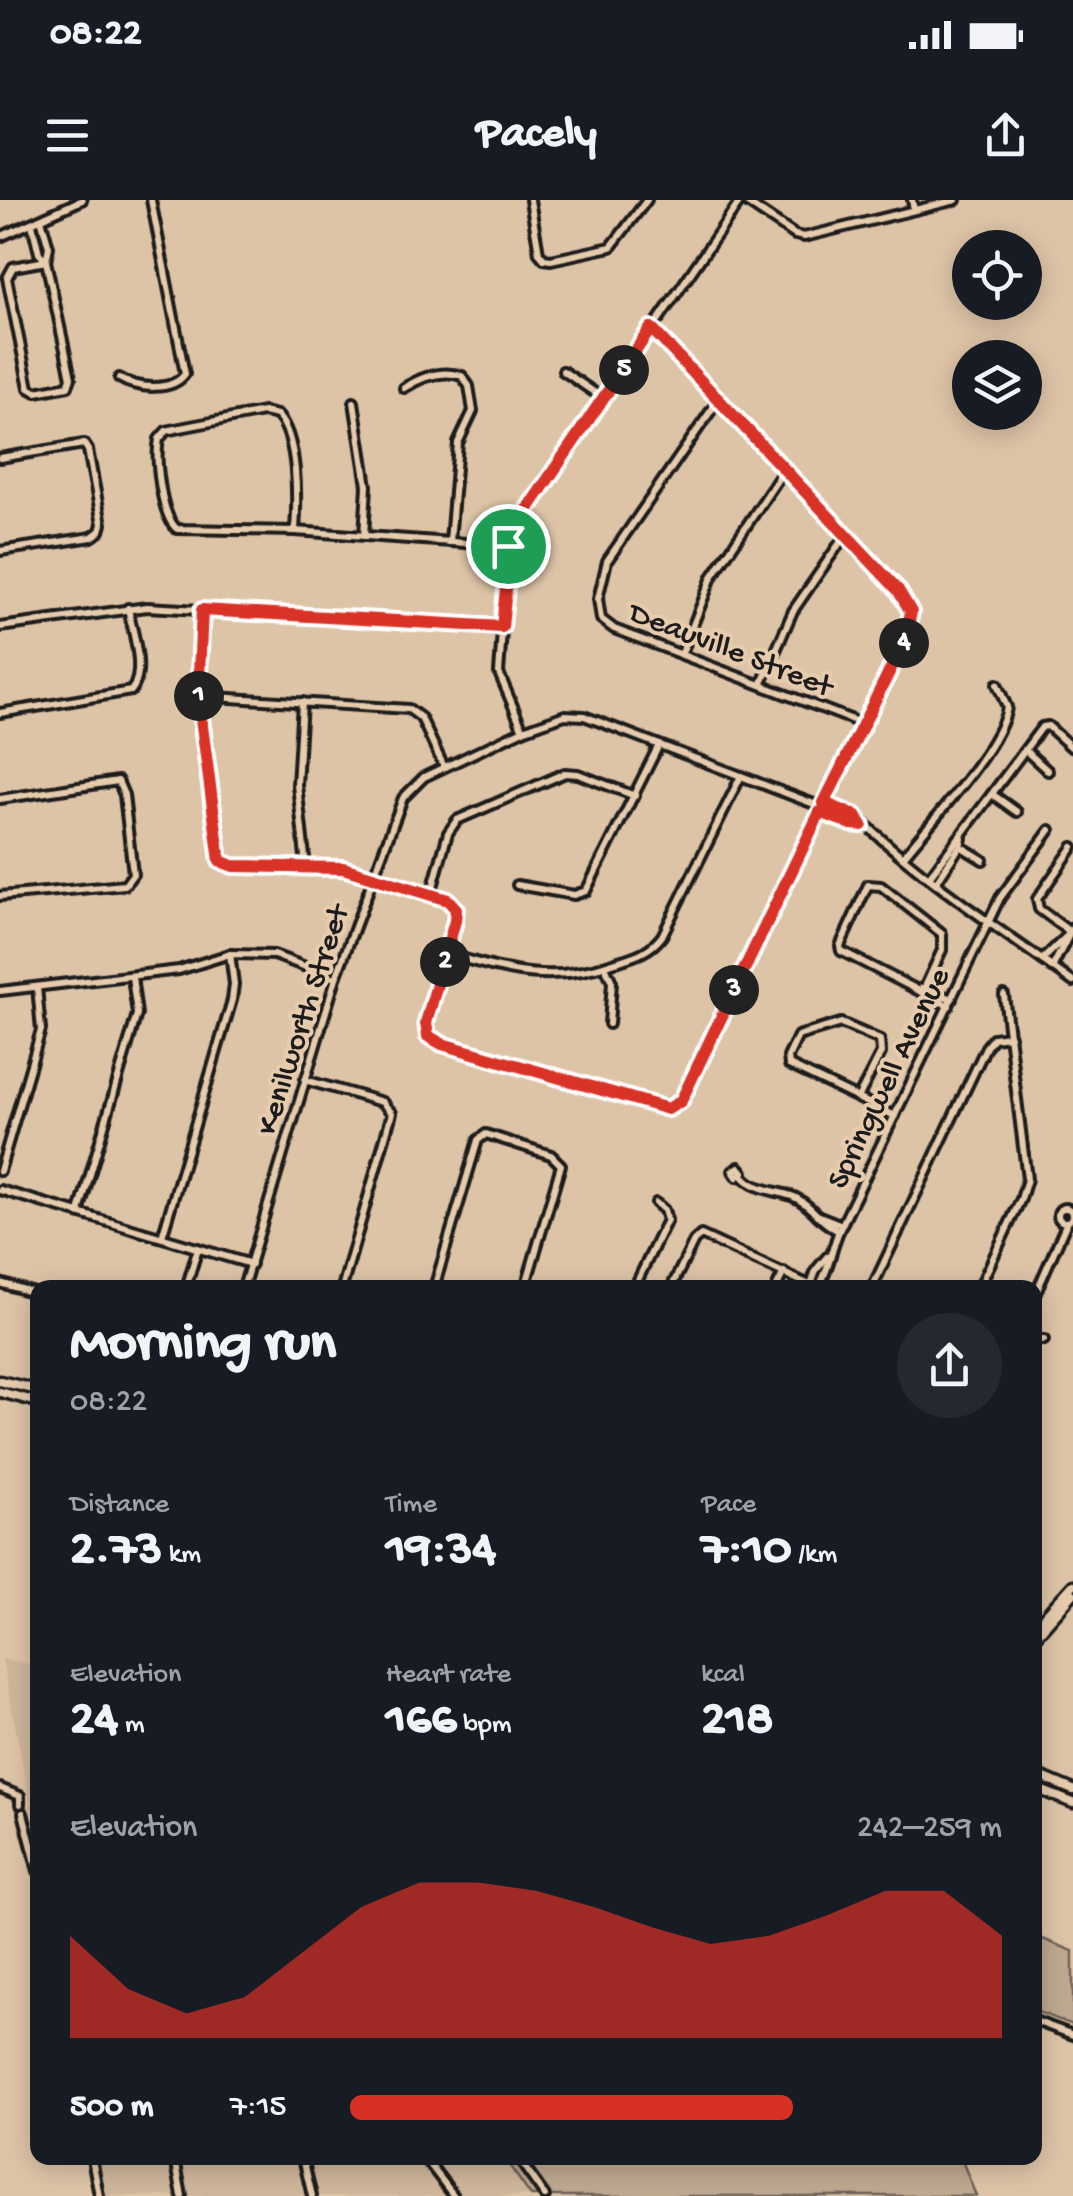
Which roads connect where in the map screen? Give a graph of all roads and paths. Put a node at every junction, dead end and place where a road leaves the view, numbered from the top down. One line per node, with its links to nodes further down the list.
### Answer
1 (82, 200): 9 (street)
2 (150, 200): 15 (street)
3 (530, 200): 4 (street)
4 (647, 200)
5 (742, 200): 8 (street); 13 (street)
6 (912, 200): 8 (street)
7 (956, 200): 8 (street)
8 (914, 210)
9 (41, 220): 10 (street); 12 (street)
10 (32, 224): 11 (street); 12 (street)
11 (0, 238)
12 (46, 261): 12 (street)
13 (651, 328): 17 (street); 18 (street)
14 (563, 371): 17 (street)
15 (119, 378)
16 (404, 388): 25 (street)
17 (604, 399): 26 (street)
18 (718, 399): 21 (street); 32 (street, Deauville Street)
19 (354, 402): 24 (street)
20 (0, 458): 27 (street)
21 (784, 470): 23 (street); 32 (street)
22 (294, 531): 22 (street); 24 (street)
23 (846, 534): 33 (street); 38 (street)
24 (364, 536): 25 (street)
25 (450, 542): 26 (street)
26 (508, 546): 30 (street)
27 (0, 550)
28 (128, 608): 29 (street); 31 (street); 37 (street)
29 (202, 610): 30 (street); 35 (street)
30 (502, 627): 39 (street)
31 (0, 628)
32 (682, 653): 33 (street, Deauville Street)
33 (762, 684): 38 (street, Deauville Street)
34 (997, 684): 56 (street)
35 (198, 696): 36 (street); 58 (street)
36 (302, 702): 43 (street); 58 (street)
37 (0, 712)
38 (863, 724): 49 (street)
39 (522, 730): 40 (street, Kenilworth Street); 43 (street, Kenilworth Street)
40 (659, 744): 45 (street, Kenilworth Street); 47 (street)
41 (1071, 747): 42 (street)
42 (1025, 750): 44 (street); 46 (street)
43 (444, 767): 59 (street, Kenilworth Street)
44 (1048, 771)
45 (741, 776): 50 (street, Kenilworth Street); 69 (street)
46 (992, 794): 51 (street); 54 (street)
47 (635, 796): 61 (street); 62 (street)
48 (0, 799): 63 (street)
49 (824, 803): 50 (street, Kenilworth Street); 52 (street)
50 (817, 808): 52 (street); 67 (street)
51 (1018, 812)
52 (862, 825): 56 (street)
53 (1050, 830): 64 (street, Springwell Avenue)
54 (959, 842): 57 (street); 60 (street)
55 (1073, 847): 65 (street)
56 (903, 857): 60 (street)
57 (983, 860)
58 (306, 866): 59 (street)
59 (373, 878): 62 (street); 72 (street, Kenilworth Street)
60 (933, 878): 64 (street)
61 (517, 886)
62 (431, 894): 67 (street)
63 (0, 896)
64 (989, 920): 68 (street); 78 (street, Springwell Avenue)
65 (1070, 931): 68 (street); 70 (street)
66 (230, 954): 71 (street); 72 (street); 91 (street)
67 (447, 954): 69 (street)
68 (1042, 960): 70 (street)
69 (606, 966): 79 (street)
70 (1052, 968): 73 (street)
71 (132, 977): 74 (street); 88 (street)
72 (336, 978): 81 (street, Kenilworth Street)
73 (1073, 982)
74 (37, 987): 76 (street); 84 (street)
75 (921, 990): 75 (street); 78 (street)
76 (0, 991)
77 (1004, 995): 80 (street)
78 (950, 1002): 83 (street, Springwell Avenue)
79 (609, 1024)
80 (1010, 1036): 105 (street); 106 (street)
81 (305, 1080): 93 (street, Kenilworth Street); 97 (street)
82 (858, 1098): 82 (street); 83 (street)
83 (895, 1116): 90 (street, Springwell Avenue)
84 (0, 1171)
85 (742, 1175): 90 (street)
86 (0, 1190): 88 (street)
87 (656, 1203): 100 (street)
88 (79, 1212): 91 (street)
89 (1067, 1222): 107 (street)
90 (840, 1228): 104 (street, Springwell Avenue)
91 (162, 1237): 92 (street)
92 (198, 1248): 93 (street); 95 (street)
93 (250, 1264): 96 (street, Kenilworth Street)
94 (784, 1272): 101 (street); 102 (street); 103 (street)
95 (188, 1280)
96 (246, 1280)
97 (344, 1280)
98 (436, 1280): 99 (street)
99 (527, 1280)
100 (638, 1280)
101 (675, 1280)
102 (780, 1280)
103 (799, 1280)
104 (820, 1280)
105 (876, 1280)
106 (983, 1280)
107 (1042, 1280)
108 (0, 1283): 109 (street)
109 (30, 1292)
110 (0, 1381): 111 (main road)
111 (30, 1388)
112 (0, 1392): 113 (main road)
113 (30, 1400)
114 (1073, 1584): 116 (main road)
115 (1073, 1594): 117 (main road)
116 (1042, 1618)
117 (1042, 1628)
118 (1042, 1777): 120 (main road)
119 (0, 1788): 123 (street)
120 (1073, 1790)
121 (1042, 1791): 122 (main road)
122 (1073, 1803)
123 (20, 1804)
124 (23, 1813): 125 (street)
125 (30, 1840)
126 (1042, 2023): 127 (street)
127 (1073, 2035)
128 (93, 2165): 133 (street)
129 (176, 2165): 134 (street)
130 (305, 2165): 135 (street)
131 (430, 2165): 136 (street)
132 (523, 2165): 137 (street)
133 (98, 2196)
134 (182, 2196)
135 (312, 2196)
136 (454, 2196)
137 (546, 2196)

